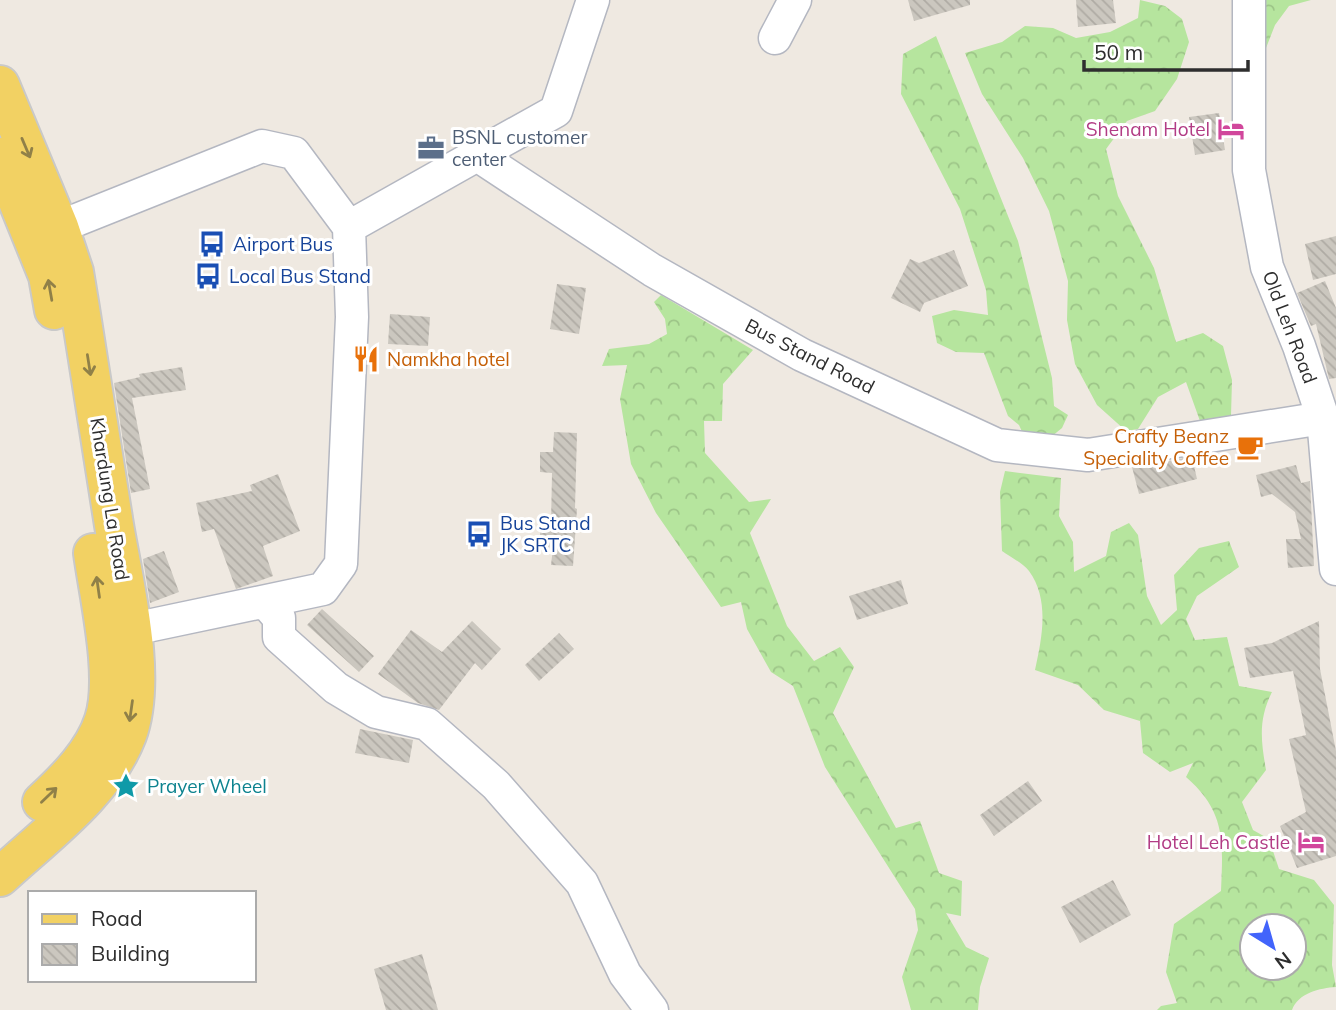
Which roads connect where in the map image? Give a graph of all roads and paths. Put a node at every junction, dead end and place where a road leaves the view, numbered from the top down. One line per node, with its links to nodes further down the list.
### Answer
1 (593, 0): 6 (street)
2 (795, 0): 4 (street)
3 (1249, 0): 10 (street, Old Leh Road)
4 (775, 38)
5 (0, 85): 9 (main road, Khardung La Road, one-way to 9)
6 (477, 155): 8 (street); 10 (street, Bus Stand Road)
7 (0, 157): 9 (main road, Khardung La Road)
8 (349, 227): 9 (street); 12 (street)
9 (47, 233): 13 (main road, Khardung La Road)
10 (1323, 418): 11 (street, Old Leh Road)
11 (1336, 569)
12 (265, 603): 13 (street); 16 (street)
13 (118, 631): 14 (main road, Khardung La Road, one-way to 13); 15 (main road, Khardung La Road, one-way to 15)
14 (0, 842)
15 (0, 877)
16 (652, 1010)

